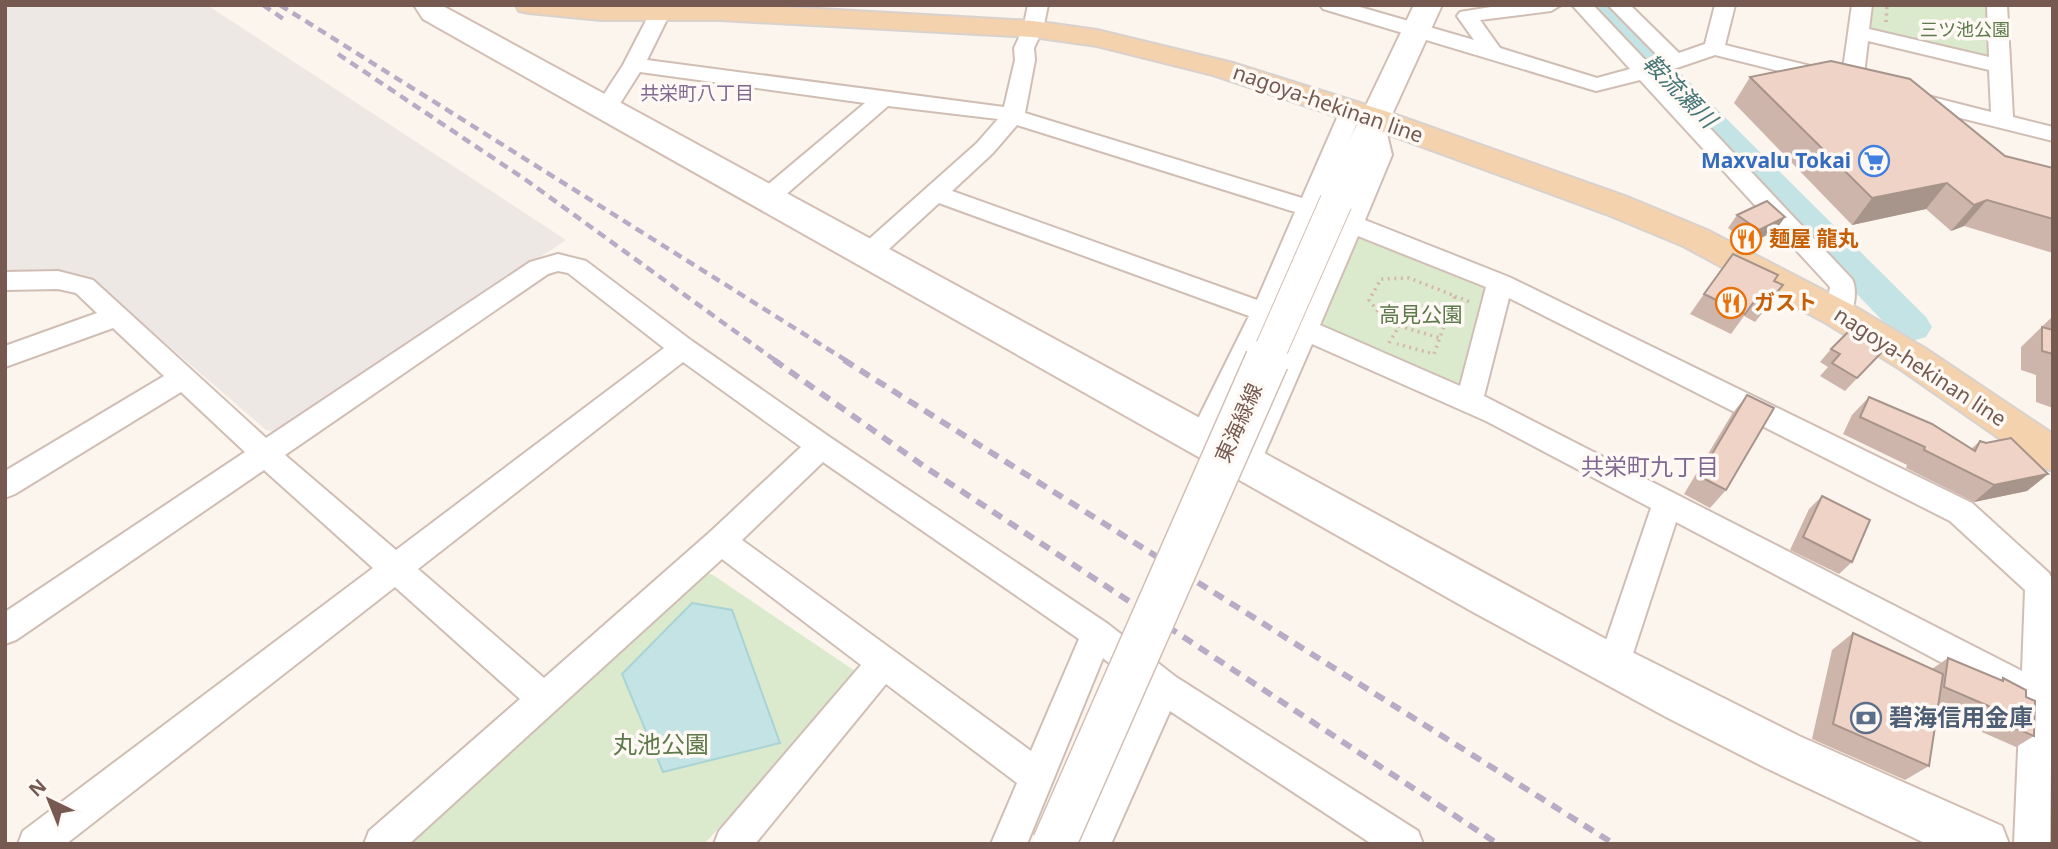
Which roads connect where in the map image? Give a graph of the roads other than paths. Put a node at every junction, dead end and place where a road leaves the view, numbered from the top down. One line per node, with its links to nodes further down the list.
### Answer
1 (428, 5): 22 (street)
2 (529, 5): 10 (main road, nagoya-hekinan line)
3 (1330, 5): 12 (street)
4 (1551, 5): 15 (street)
5 (1582, 5): 19 (street)
6 (1618, 5): 16 (street)
7 (1725, 5): 14 (street)
8 (1862, 5): 13 (street)
9 (1997, 5): 18 (street)
10 (663, 8): 11 (main road, nagoya-hekinan line); 17 (street)
11 (1035, 17): 23 (main road, nagoya-hekinan line); 24 (street)
12 (1423, 17): 15 (street); 23 (street, 東海緑線)
13 (1859, 33): 18 (street); 20 (street)
14 (1714, 48): 16 (street); 20 (street)
15 (1493, 53): 19 (street)
16 (1673, 63): 19 (street)
17 (634, 65): 21 (street); 22 (street)
18 (2000, 66): 25 (street)
19 (1647, 71): 34 (street)
20 (1852, 83): 25 (street)
21 (883, 99): 24 (street); 28 (street)
22 (606, 108): 28 (street)
23 (1363, 115): 29 (street, 東海緑線); 34 (main road, nagoya-hekinan line)
24 (1013, 117): 27 (street); 29 (street)
25 (2002, 122): 26 (street)
26 (2053, 134)
27 (936, 193): 30 (street); 33 (street)
28 (767, 198): 30 (street)
29 (1332, 211): 32 (street); 33 (street); 36 (street); 63 (street, 東海緑線, bridge)
30 (868, 254): 41 (street)
31 (5, 281): 35 (street)
32 (1500, 283): 40 (street); 55 (street)
33 (1264, 312): 36 (street); 41 (street)
34 (1839, 314): 44 (main road, nagoya-hekinan line)
35 (117, 316): 38 (street); 39 (street)
36 (1306, 329): 40 (street); 45 (street)
37 (683, 348): 42 (street); 43 (street); 49 (street)
38 (5, 357)
39 (184, 377): 43 (street); 46 (street)
40 (1469, 402): 47 (street)
41 (1202, 439): 45 (street)
42 (821, 446): 48 (street); 51 (street)
43 (265, 454): 49 (street); 50 (street)
44 (2053, 455)
45 (1246, 464): 53 (street)
46 (5, 486)
47 (1667, 504): 53 (street); 55 (street)
48 (721, 541): 52 (street); 56 (street)
49 (397, 569): 56 (street); 59 (street)
50 (5, 630)
51 (1097, 634): 54 (street); 57 (street)
52 (883, 663): 57 (street); 61 (street)
53 (1613, 667): 65 (street)
54 (1164, 688): 58 (street); 64 (street)
55 (2037, 696): 66 (street)
56 (544, 698): 60 (street)
57 (1037, 777): 62 (street)
58 (1096, 842)
59 (36, 844)
60 (382, 844)
61 (732, 844)
62 (1009, 844)
63 (1054, 844)
64 (1405, 844)
65 (1984, 844)
66 (2032, 844)

